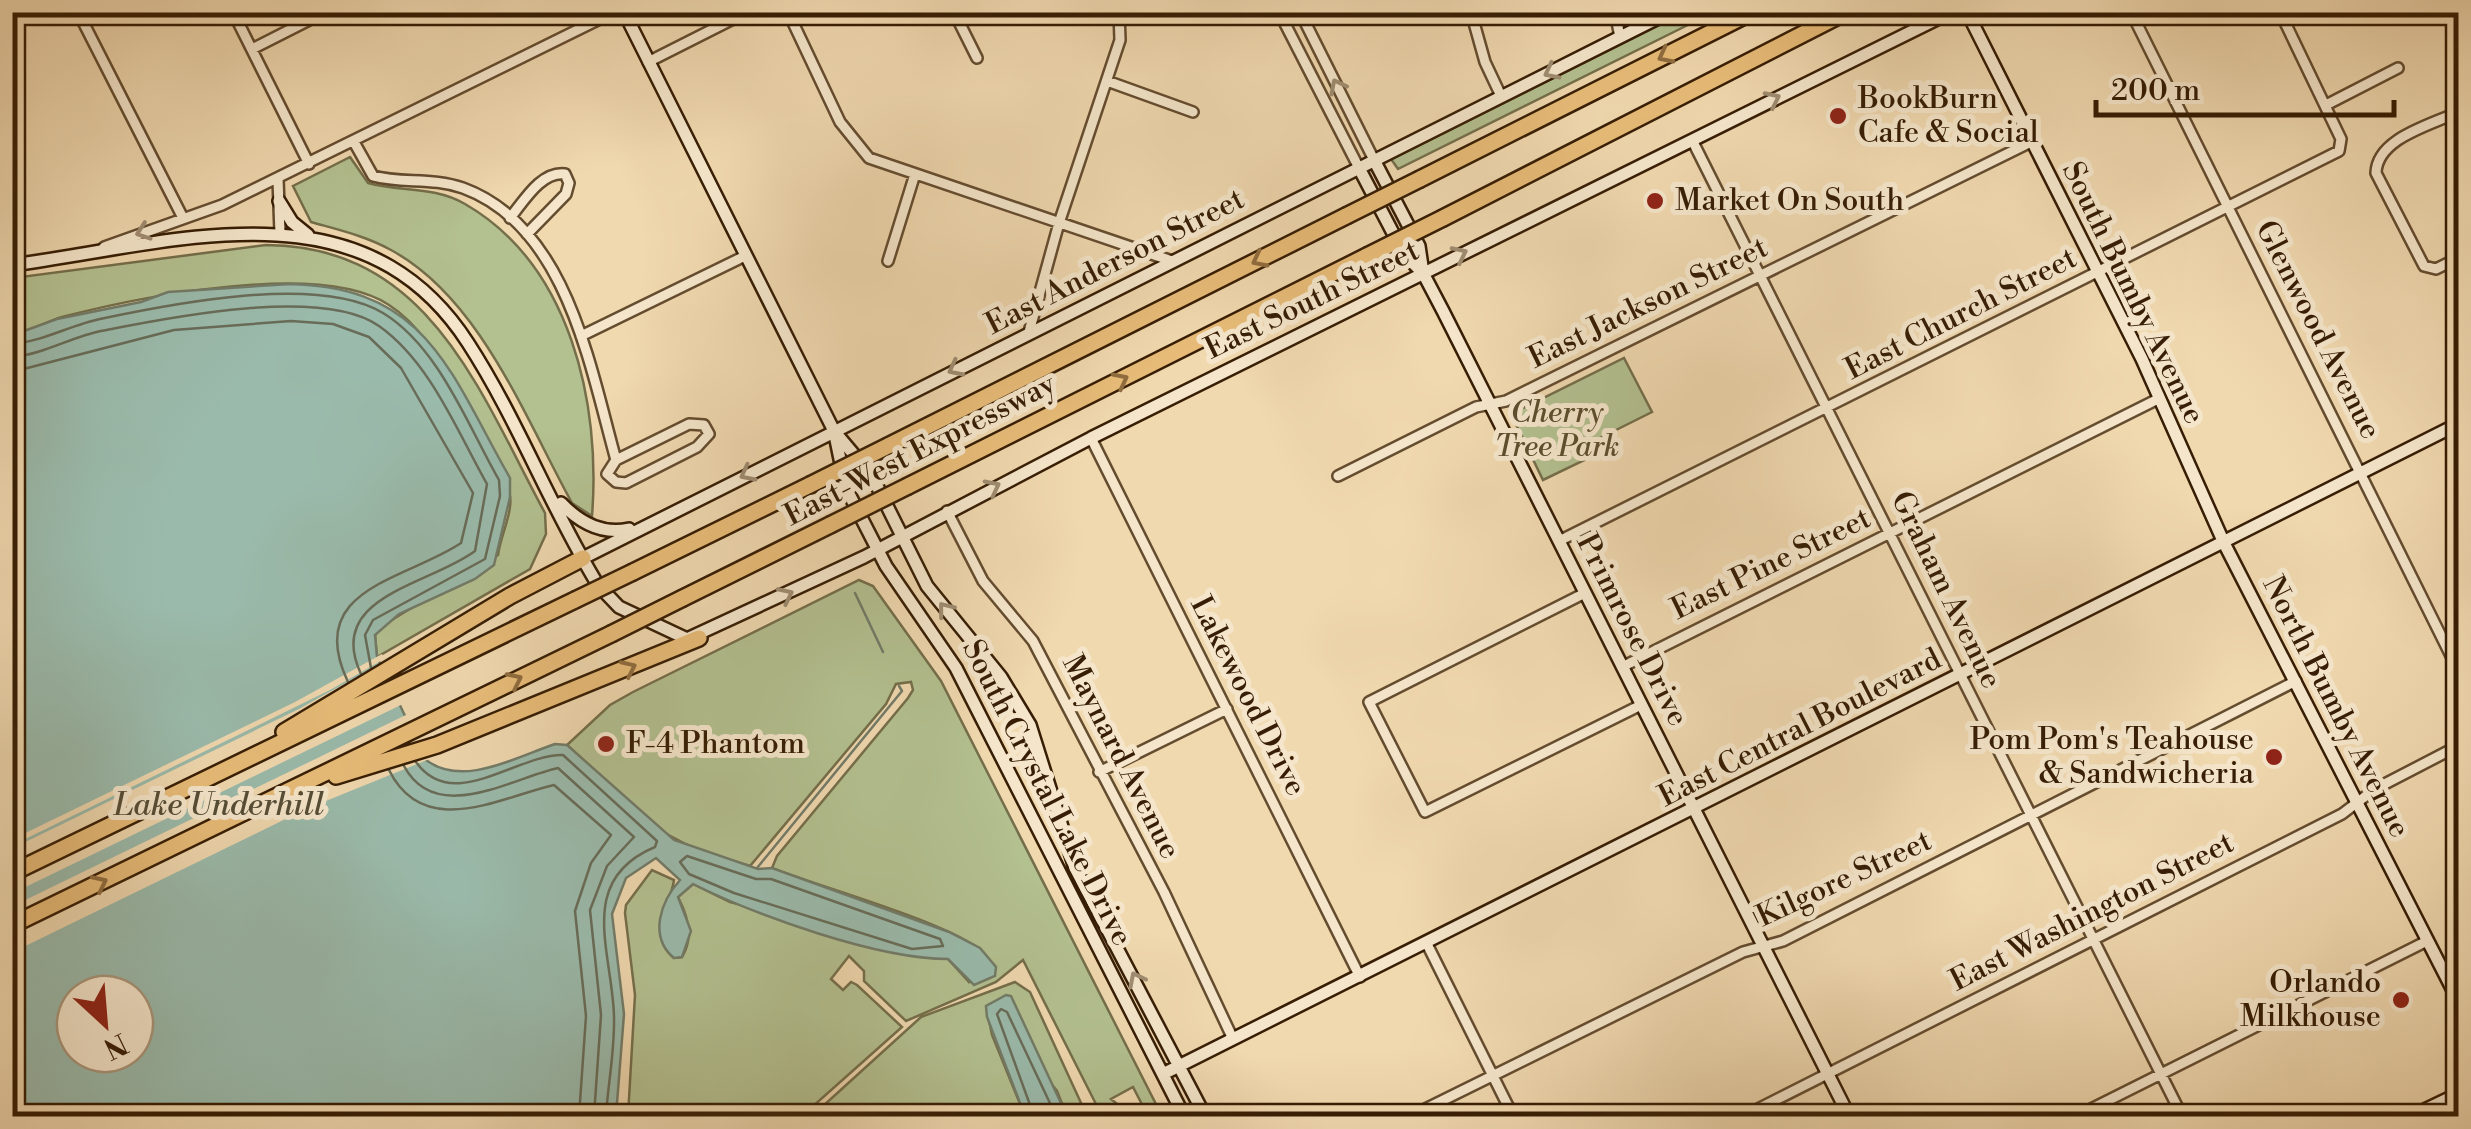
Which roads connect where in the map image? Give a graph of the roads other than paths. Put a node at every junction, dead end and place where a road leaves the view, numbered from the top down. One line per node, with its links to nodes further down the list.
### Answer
1 (78, 12): 41 (street)
2 (233, 12): 22 (street)
3 (325, 12): 22 (street)
4 (614, 12): 32 (street)
5 (624, 12): 24 (main road, South Crystal Lake Drive)
6 (747, 12): 24 (street)
7 (788, 12): 37 (street)
8 (954, 12): 23 (street)
9 (1119, 12): 26 (street)
10 (1300, 12): 34 (street, Primrose Drive, one-way to 10)
11 (1472, 12): 27 (street)
12 (1615, 12): 21 (street)
13 (1670, 12): 21 (main road, East Anderson Street)
14 (1752, 12): 86 (highway, East-West Expressway, one-way to 86, bridge)
15 (1846, 12): 87 (highway, East-West Expressway, one-way to 15, bridge)
16 (1951, 12): 31 (main road, East South Street, one-way to 16)
17 (1967, 12): 33 (main road, South Bumby Avenue)
18 (2131, 12): 40 (street, Glenwood Avenue)
19 (2280, 12): 28 (street)
20 (1281, 13): 36 (street, Primrose Drive)
21 (1620, 37): 27 (main road, East Anderson Street, one-way to 27)
22 (252, 49): 35 (street)
23 (977, 58)
24 (648, 62): 48 (main road, South Crystal Lake Drive)
25 (2398, 68): 28 (street)
26 (1107, 80): 29 (street); 43 (street)
27 (1502, 96): 34 (main road, East Anderson Street)
28 (2326, 104): 40 (street, East Church Street)
29 (1193, 112)
30 (2458, 112): 49 (street)
31 (1692, 140): 53 (main road, East South Street, one-way to 31); 55 (street, Graham Avenue)
32 (354, 142): 35 (street); 42 (street)
33 (2031, 142): 54 (main road, South Bumby Avenue); 55 (street, East Jackson Street)
34 (1374, 160): 36 (main road, East Anderson Street); 53 (main road, Primrose Drive)
35 (308, 164): 38 (street)
36 (1359, 168): 51 (main road, East Anderson Street); 53 (main road, Primrose Drive)
37 (915, 174): 43 (street); 50 (street)
38 (278, 179): 39 (street); 41 (street)
39 (279, 201): 44 (street); 46 (main road)
40 (2228, 208): 54 (street, East Church Street); 65 (street, Glenwood Avenue)
41 (183, 218): 47 (street, one-way to 47)
42 (510, 218): 45 (street); 45 (street)
43 (1059, 223): 51 (street); 56 (street)
44 (280, 233): 46 (main road); 47 (main road)
45 (528, 234): 57 (street)
46 (308, 235): 67 (main road)
47 (83, 256): 52 (main road)
48 (745, 256): 57 (street); 62 (main road, South Crystal Lake Drive)
49 (2458, 258)
50 (888, 261)
51 (1172, 261): 56 (main road, East Anderson Street)
52 (12, 265)
53 (1424, 272): 59 (main road, Primrose Drive); 63 (main road, East South Street)
54 (2098, 273): 58 (main road, South Bumby Avenue); 60 (street, East Church Street)
55 (1760, 276): 59 (street, East Jackson Street); 60 (street, Graham Avenue)
56 (1030, 332): 62 (main road, East Anderson Street, one-way to 62)
57 (581, 336): 64 (street)
58 (2158, 399): 70 (street, East Pine Street); 73 (main road, South Bumby Avenue)
59 (1490, 404): 66 (street, East Jackson Street); 72 (main road, Primrose Drive)
60 (1828, 408): 70 (street, Graham Avenue); 72 (street, East Church Street)
61 (2458, 424): 65 (main road, East Central Boulevard)
62 (834, 431): 69 (main road, East Anderson Street, one-way to 69); 71 (main road, South Crystal Lake Drive); 74 (main road, South Crystal Lake Drive)
63 (1091, 438): 68 (main road, East South Street, one-way to 63); 83 (street, Lakewood Drive)
64 (616, 460): 64 (street)
65 (2361, 474): 73 (main road, East Central Boulevard); 79 (street, Glenwood Avenue)
66 (1338, 476)
67 (552, 492): 69 (main road); 75 (main road)
68 (946, 510): 71 (main road, East South Street); 85 (street, Maynard Avenue)
69 (644, 525): 75 (main road, East Anderson Street)
70 (1889, 533): 78 (street, East Pine Street); 80 (street, Graham Avenue)
71 (900, 534): 74 (main road, East South Street); 100 (main road, South Crystal Lake Drive, one-way to 71)
72 (1560, 541): 76 (main road, Primrose Drive)
73 (2224, 543): 80 (main road, East Central Boulevard); 81 (main road, North Bumby Avenue)
74 (878, 549): 77 (main road, East South Street, one-way to 74); 101 (main road, South Crystal Lake Drive)
75 (583, 558): 77 (main road); 86 (highway)
76 (1585, 593): 78 (main road, Primrose Drive); 82 (street)
77 (699, 638): 87 (highway, one-way to 77)
78 (1622, 666): 82 (main road, Primrose Drive)
79 (2458, 670)
80 (1960, 676): 89 (main road, East Central Boulevard); 90 (street, Graham Avenue)
81 (2296, 681): 88 (main road, North Bumby Avenue); 90 (street, Kilgore Street)
82 (1641, 705): 89 (main road, Primrose Drive)
83 (1227, 709): 85 (street); 97 (street, Lakewood Drive)
84 (2458, 746): 88 (street, East Washington Street)
85 (1099, 772): 99 (street, Maynard Avenue)
86 (208, 779): 91 (highway, East-West Expressway)
87 (313, 781): 92 (highway, East-West Expressway, one-way to 87)
88 (2358, 802): 93 (street, East Washington Street); 94 (main road, North Bumby Avenue)
89 (1694, 809): 95 (main road, East Central Boulevard); 96 (main road, Primrose Drive)
90 (2031, 816): 93 (street, Graham Avenue); 96 (street, Kilgore Street)
91 (12, 873)
92 (12, 925)
93 (2091, 940): 102 (street, East Washington Street); 103 (street, Graham Avenue)
94 (2427, 941): 98 (main road, North Bumby Avenue); 103 (street)
95 (1426, 942): 97 (main road, East Central Boulevard); 104 (street)
96 (1762, 947): 102 (main road, Primrose Drive); 104 (street, Kilgore Street)
97 (1360, 977): 99 (main road, East Central Boulevard)
98 (2458, 1000)
99 (1233, 1039): 100 (main road, East Central Boulevard)
100 (1180, 1066): 101 (main road, East Central Boulevard); 107 (main road, South Crystal Lake Drive)
101 (1163, 1074): 106 (main road, South Crystal Lake Drive)
102 (1828, 1074): 110 (street, East Washington Street); 111 (main road, Primrose Drive)
103 (2161, 1075): 112 (street); 113 (street, Graham Avenue)
104 (1492, 1076): 108 (street, Kilgore Street); 109 (street)
105 (2458, 1094): 114 (main road)
106 (1184, 1116)
107 (1206, 1116)
108 (1410, 1116)
109 (1513, 1116)
110 (1744, 1116)
111 (1849, 1116)
112 (2078, 1116)
113 (2182, 1116)
114 (2412, 1116)

